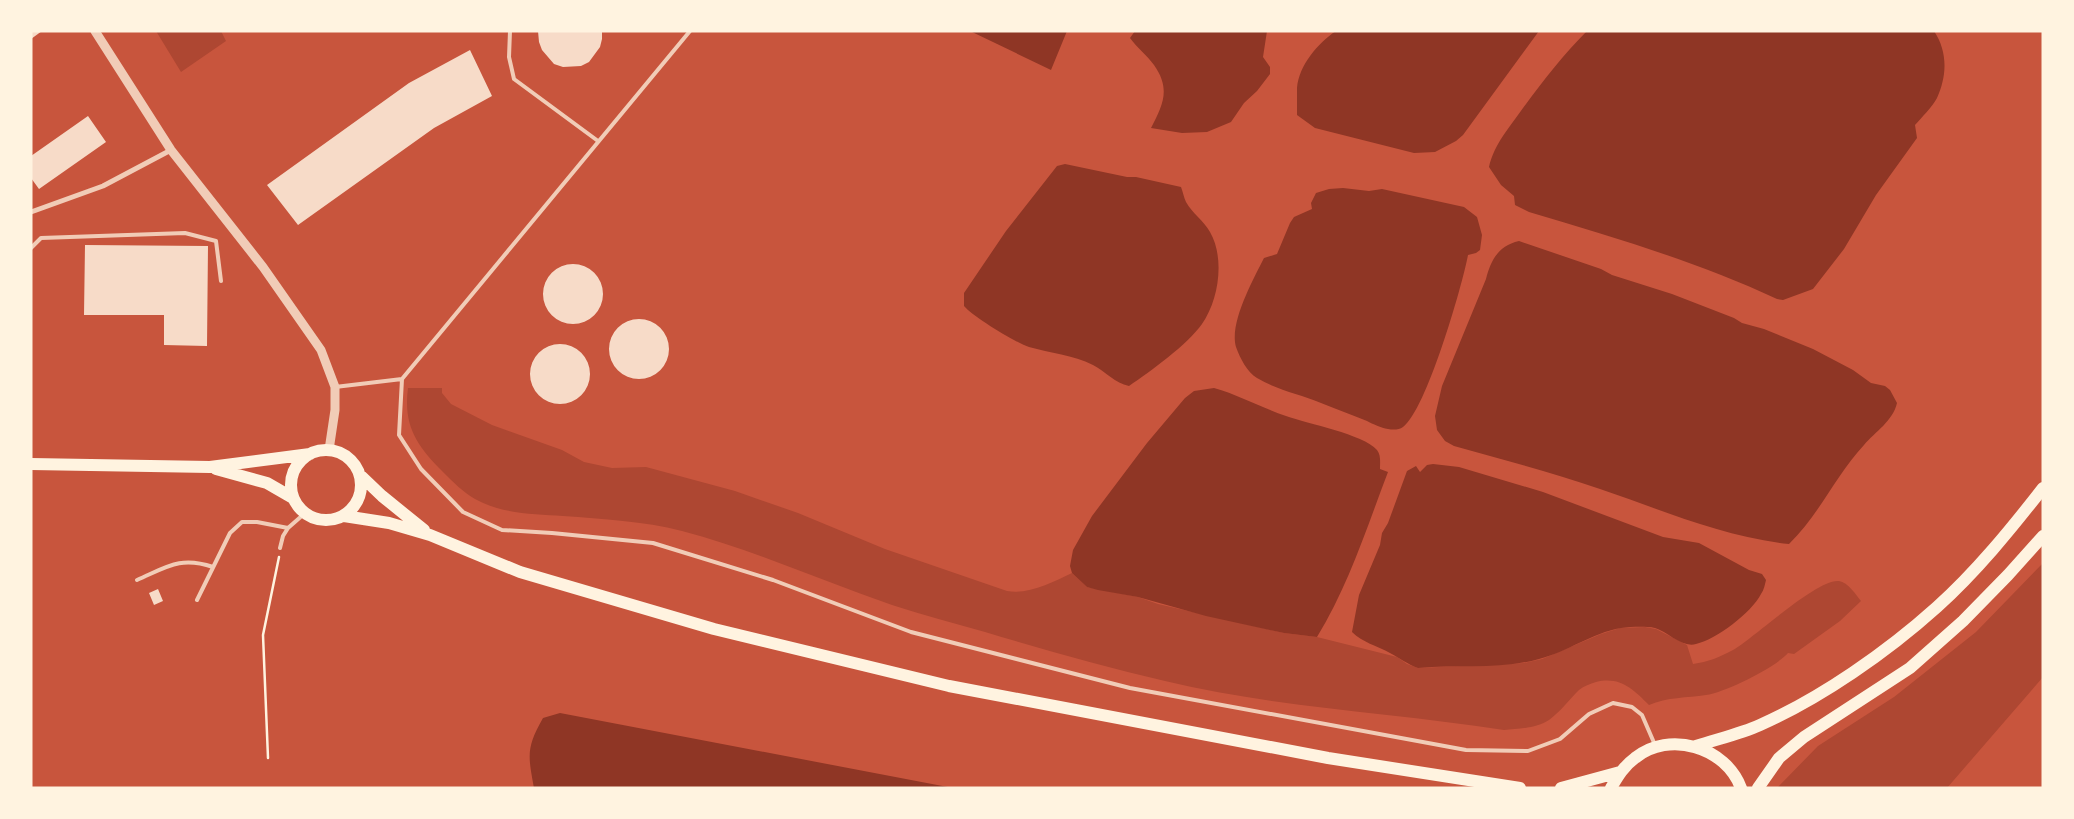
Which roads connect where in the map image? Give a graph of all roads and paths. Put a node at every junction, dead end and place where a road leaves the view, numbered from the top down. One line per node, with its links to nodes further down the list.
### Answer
1 (95, 31): 5 (street)
2 (510, 31): 4 (lane)
3 (690, 31): 4 (lane)
4 (598, 141): 9 (lane)
5 (171, 150): 6 (street); 10 (street)
6 (31, 212)
7 (31, 248): 8 (lane)
8 (222, 280)
9 (402, 379): 10 (lane); 28 (lane)
10 (335, 387): 11 (street)
11 (329, 450): 12 (highway); 15 (highway)
12 (310, 454): 14 (highway); 17 (highway)
13 (31, 464): 14 (highway)
14 (210, 467): 17 (highway)
15 (360, 475): 19 (highway); 21 (highway)
16 (2043, 488): 27 (highway)
17 (292, 498): 18 (highway)
18 (304, 514): 19 (highway); 20 (lane)
19 (344, 516): 21 (highway)
20 (288, 528): 23 (lane); 24 (lane)
21 (430, 535): 31 (highway)
22 (2043, 536): 35 (highway)
23 (280, 548): 29 (path)
24 (213, 567): 25 (lane); 26 (lane)
25 (137, 580)
26 (198, 600)
27 (1696, 746): 28 (highway); 34 (highway)
28 (1656, 747): 30 (highway)
29 (268, 758)
30 (1620, 772): 32 (highway); 33 (highway)
31 (1520, 788)
32 (1561, 788)
33 (1612, 788)
34 (1741, 788)
35 (1758, 788)

